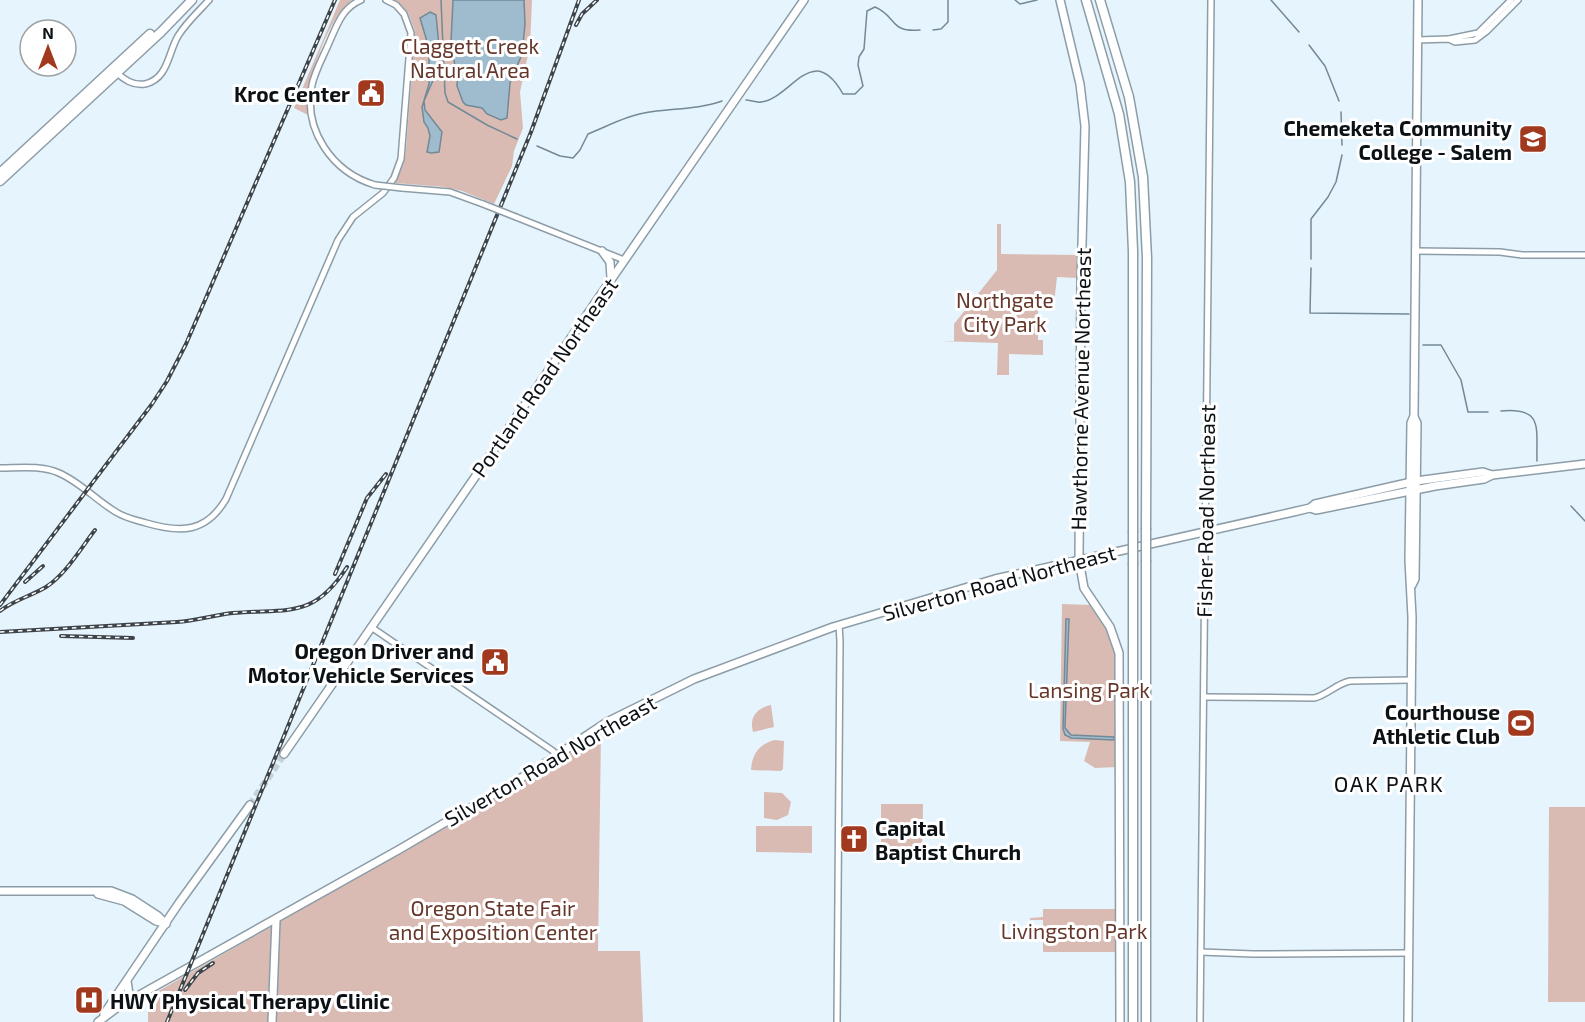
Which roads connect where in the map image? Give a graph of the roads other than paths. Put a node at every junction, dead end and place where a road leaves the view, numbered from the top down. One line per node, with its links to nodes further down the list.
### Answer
1 (185, 0): 16 (highway)
2 (192, 0): 16 (highway)
3 (209, 0): 16 (street)
4 (361, 0): 19 (street, bridge)
5 (386, 0): 25 (street)
6 (804, 0): 22 (main road, Portland Road Northeast)
7 (1060, 0): 29 (main road, Hawthorne Avenue Northeast)
8 (1084, 0): 50 (highway, bridge)
9 (1100, 0): 51 (highway, bridge)
10 (1211, 0): 27 (street, Fisher Road Northeast)
11 (1418, 0): 15 (main road)
12 (1511, 0): 14 (street)
13 (1518, 0): 14 (street)
14 (1449, 39): 15 (street)
15 (1417, 40): 20 (main road)
16 (115, 70): 17 (highway); 18 (highway)
17 (0, 173)
18 (0, 181)
19 (602, 251): 22 (street); 23 (main road)
20 (1415, 251): 21 (street); 26 (main road)
21 (1585, 255)
22 (624, 260): 23 (main road, Portland Road Northeast)
23 (611, 279): 33 (main road, Portland Road Northeast)
24 (1585, 464): 26 (main road, Silverton Road Northeast)
25 (0, 468)
26 (1413, 486): 27 (main road, Silverton Road Northeast); 28 (main road); 30 (main road)
27 (1205, 532): 29 (main road, Silverton Road Northeast); 35 (street, Fisher Road Northeast)
28 (1409, 549): 30 (main road); 31 (main road)
29 (1079, 560): 32 (main road, Silverton Road Northeast); 49 (main road, Hawthorne Avenue Northeast)
30 (1415, 569): 31 (main road)
31 (1412, 585): 34 (main road)
32 (839, 625): 37 (main road, Silverton Road Northeast); 48 (street)
33 (371, 627): 36 (main road, Portland Road Northeast); 37 (street)
34 (1411, 680): 35 (street); 43 (main road)
35 (1204, 697): 42 (street, Fisher Road Northeast)
36 (284, 754)
37 (556, 756): 40 (main road, Silverton Road Northeast)
38 (250, 805): 41 (main road)
39 (0, 891): 41 (main road)
40 (276, 920): 45 (main road, Silverton Road Northeast); 47 (main road)
41 (166, 924): 44 (main road)
42 (1201, 952): 43 (street); 52 (street, Fisher Road Northeast)
43 (1409, 953): 53 (main road)
44 (127, 981): 45 (main road); 46 (main road)
45 (139, 996): 46 (main road, Silverton Road Northeast)
46 (100, 1021)
47 (272, 1022)
48 (837, 1022)
49 (1120, 1022)
50 (1133, 1022)
51 (1146, 1022)
52 (1200, 1022)
53 (1408, 1022)

